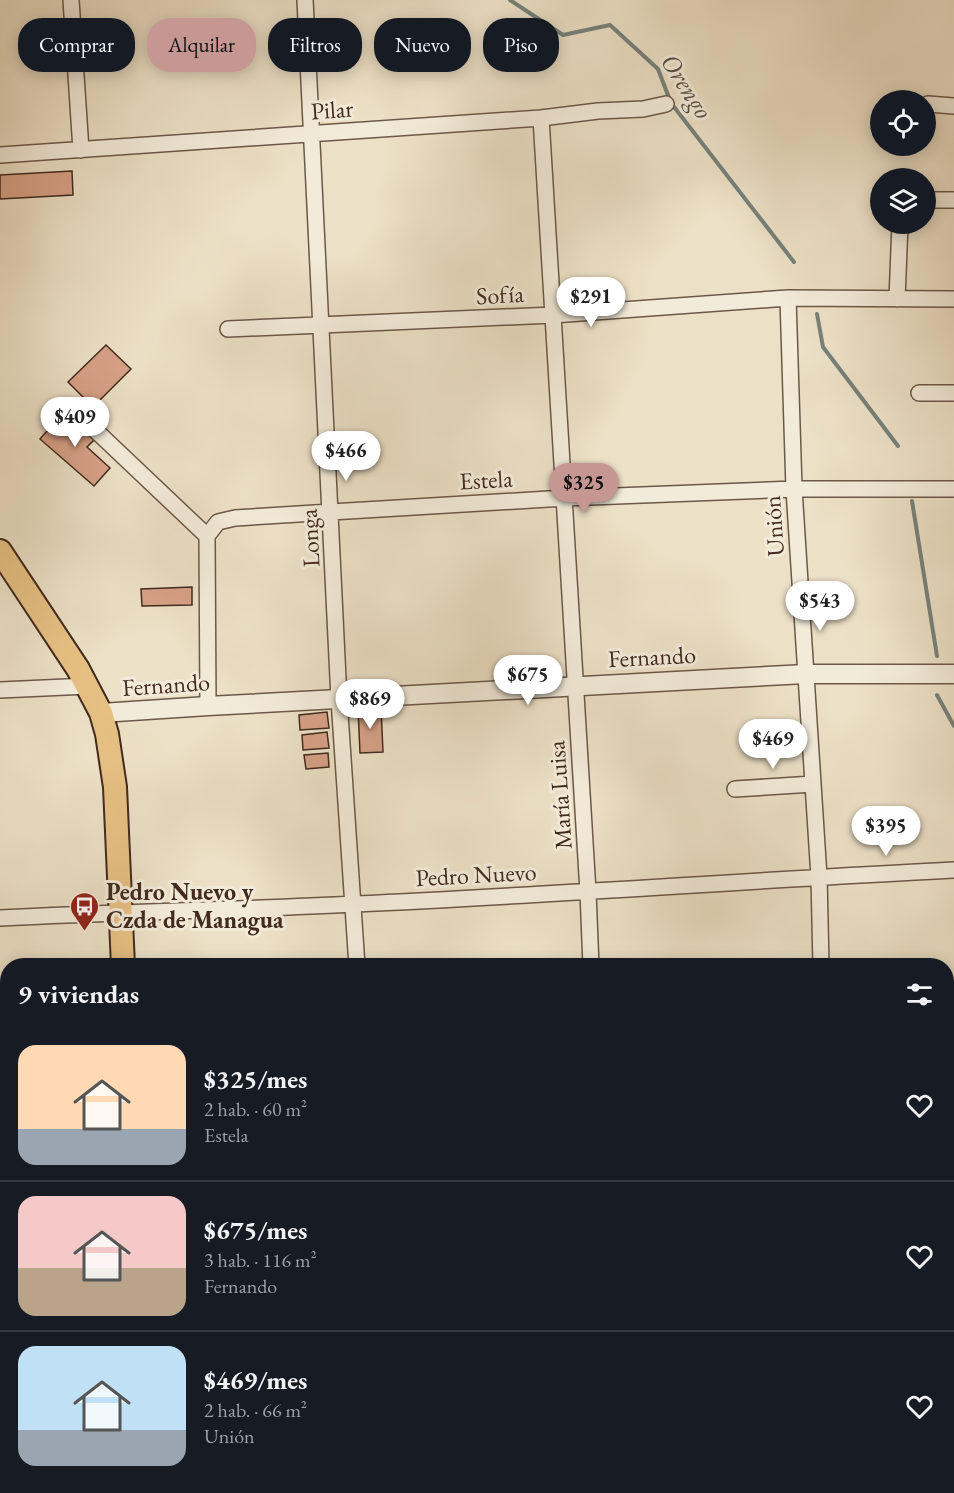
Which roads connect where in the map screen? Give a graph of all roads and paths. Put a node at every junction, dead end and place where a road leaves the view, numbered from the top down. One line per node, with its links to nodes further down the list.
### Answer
1 (71, 0): 8 (street)
2 (306, 0): 7 (street, Longa)
3 (666, 104): 6 (street, Pilar)
4 (936, 105): 5 (street)
5 (954, 106)
6 (541, 118): 7 (street, Pilar); 16 (street, María Luisa)
7 (311, 134): 8 (street, Pilar); 17 (street, Longa)
8 (81, 150): 9 (street, Pilar)
9 (0, 155)
10 (936, 200): 11 (street)
11 (954, 200)
12 (900, 234): 14 (street)
13 (788, 298): 14 (street, Sofía); 16 (street, Sofía); 22 (street, Unión)
14 (897, 299): 15 (street, Sofía)
15 (954, 299)
16 (554, 315): 17 (street, Sofía); 24 (street, María Luisa)
17 (321, 326): 18 (street, Sofía); 25 (street, Longa)
18 (228, 329)
19 (919, 393): 20 (street)
20 (954, 393)
21 (92, 427): 26 (street)
22 (794, 489): 23 (street, Estela); 24 (street, Estela); 29 (street, Unión)
23 (954, 489)
24 (565, 498): 25 (street, Estela); 31 (street, María Luisa)
25 (331, 512): 26 (street, Estela); 34 (street, Longa)
26 (207, 536): 35 (street)
27 (0, 551): 28 (main road)
28 (9, 579): 32 (main road)
29 (806, 674): 30 (street, Fernando); 31 (street, Fernando); 37 (street, Unión)
30 (954, 674)
31 (576, 685): 34 (street, Fernando); 41 (street, María Luisa)
32 (88, 686): 33 (street); 36 (main road)
33 (0, 690)
34 (339, 699): 35 (street, Fernando); 42 (street, Longa)
35 (208, 705): 36 (street, Fernando)
36 (101, 713): 43 (main road)
37 (813, 784): 38 (street); 40 (street, Unión)
38 (735, 789)
39 (954, 870): 40 (street, Pedro Nuevo)
40 (819, 877): 41 (street, Pedro Nuevo); 48 (street, Unión)
41 (588, 892): 42 (street, Pedro Nuevo); 47 (street, María Luisa)
42 (352, 904): 43 (street, Pedro Nuevo); 46 (street, Longa)
43 (120, 912): 44 (street, Pedro Nuevo); 45 (main road)
44 (0, 918)
45 (123, 958)
46 (356, 958)
47 (591, 958)
48 (821, 958)

